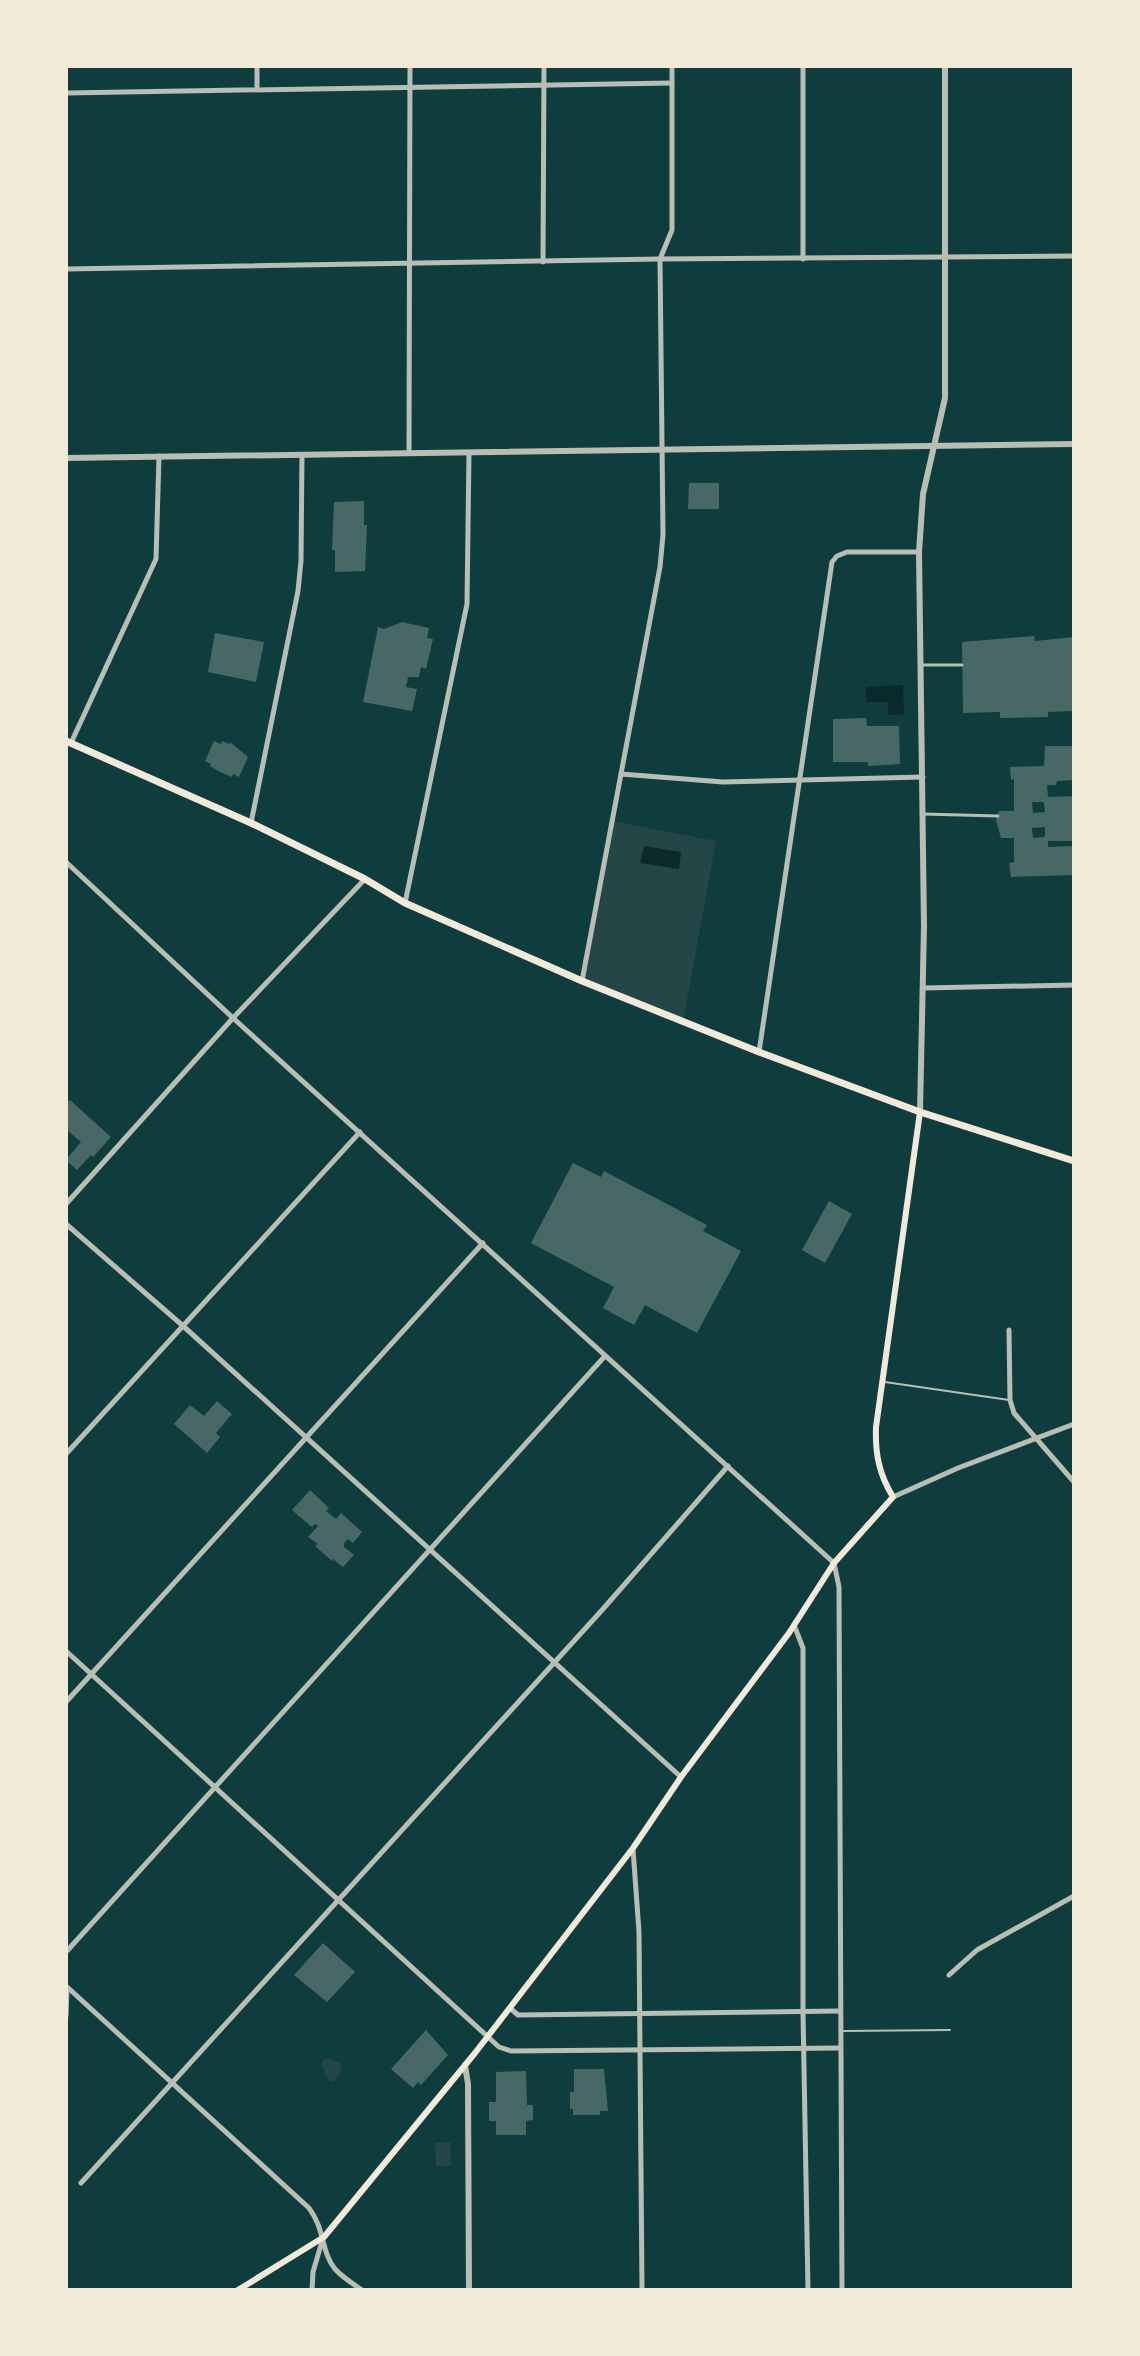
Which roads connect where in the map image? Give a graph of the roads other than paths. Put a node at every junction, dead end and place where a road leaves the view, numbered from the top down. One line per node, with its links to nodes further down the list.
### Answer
1 (257, 66): 9 (street)
2 (410, 66): 10 (street)
3 (544, 66): 8 (street)
4 (672, 66): 7 (street)
5 (803, 66): 15 (street)
6 (945, 66): 13 (street)
7 (672, 83): 8 (street); 14 (street)
8 (544, 86): 10 (street); 16 (street)
9 (257, 89): 10 (street); 11 (street)
10 (410, 89): 17 (street)
11 (66, 93)
12 (1074, 256): 13 (street)
13 (944, 258): 15 (street); 20 (street)
14 (660, 259): 15 (street); 16 (street); 21 (street)
15 (803, 259)
16 (543, 262): 17 (street)
17 (409, 265): 18 (street); 22 (street)
18 (66, 269)
19 (1074, 444): 20 (street)
20 (935, 446): 21 (street); 27 (street)
21 (662, 451): 23 (street); 31 (street)
22 (409, 452): 23 (street); 24 (street)
23 (469, 453): 39 (street)
24 (302, 455): 25 (street); 36 (street)
25 (159, 456): 26 (street); 30 (street)
26 (66, 458)
27 (919, 552): 28 (street); 33 (street)
28 (921, 665): 29 (street); 32 (street)
29 (962, 665)
30 (68, 742): 36 (main road)
31 (621, 774): 33 (street); 40 (street)
32 (923, 777): 33 (street); 34 (street)
33 (800, 779): 44 (street)
34 (923, 814): 35 (street); 42 (street)
35 (998, 816)
36 (251, 823): 38 (main road)
37 (66, 862): 43 (street)
38 (365, 879): 39 (main road); 43 (street)
39 (405, 903): 40 (main road)
40 (582, 981): 44 (main road)
41 (1074, 985): 42 (street)
42 (924, 988): 45 (street)
43 (233, 1018): 46 (street); 48 (street)
44 (759, 1052): 45 (main road)
45 (920, 1112): 47 (main road); 54 (main road)
46 (360, 1132): 50 (street); 51 (street)
47 (1074, 1161)
48 (66, 1204)
49 (66, 1224): 51 (street)
50 (483, 1243): 53 (street); 57 (street)
51 (182, 1325): 57 (street); 59 (street)
52 (1009, 1330): 55 (street)
53 (605, 1356): 60 (street); 63 (street)
54 (884, 1382): 55 (lane); 62 (main road)
55 (1010, 1400): 58 (street)
56 (1074, 1424): 58 (street)
57 (305, 1438): 63 (street); 68 (street)
58 (1036, 1439): 61 (street); 62 (street)
59 (66, 1454)
60 (728, 1466): 64 (street); 67 (street)
61 (1074, 1482)
62 (893, 1497): 64 (main road)
63 (428, 1550): 67 (street); 71 (street)
64 (834, 1563): 65 (main road); 79 (street)
65 (794, 1625): 70 (main road); 80 (street)
66 (66, 1651): 68 (street)
67 (553, 1662): 70 (street); 74 (street)
68 (92, 1674): 69 (street); 71 (street)
69 (66, 1702)
70 (681, 1777): 72 (main road)
71 (213, 1788): 74 (street); 75 (street)
72 (633, 1848): 78 (main road); 81 (street)
73 (1074, 1896): 76 (street)
74 (340, 1900): 85 (street); 90 (street)
75 (66, 1952)
76 (949, 1975)
77 (66, 1987): 82 (street); 90 (street)
78 (510, 2008): 81 (street); 85 (main road)
79 (839, 2011): 80 (street); 84 (street)
80 (803, 2012): 81 (street); 87 (street)
81 (639, 2014): 86 (street)
82 (66, 2016)
83 (950, 2030): 84 (lane)
84 (839, 2031): 88 (street)
85 (488, 2037): 86 (street); 89 (main road)
86 (639, 2048): 87 (street); 97 (street)
87 (803, 2048): 88 (street); 98 (street)
88 (839, 2048): 99 (street)
89 (465, 2065): 92 (main road); 96 (street)
90 (173, 2082): 91 (street); 92 (street)
91 (81, 2183)
92 (324, 2237): 93 (main road); 94 (street); 95 (street)
93 (238, 2290)
94 (312, 2290)
95 (362, 2290)
96 (469, 2290)
97 (642, 2290)
98 (808, 2290)
99 (842, 2290)

